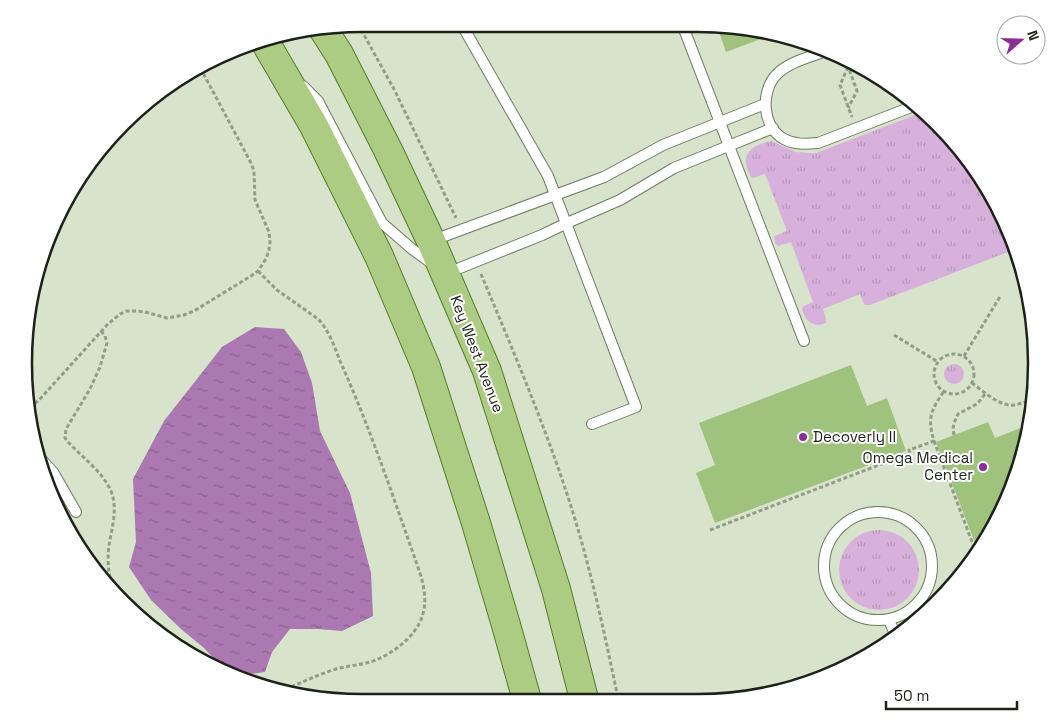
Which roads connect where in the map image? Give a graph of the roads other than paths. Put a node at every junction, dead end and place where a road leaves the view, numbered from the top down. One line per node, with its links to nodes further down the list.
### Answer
1 (466, 32): 11 (lane)
2 (685, 32): 8 (lane)
3 (326, 34): 13 (main road, Key West Avenue)
4 (269, 49): 14 (lane); 23 (main road)
5 (816, 55): 6 (lane)
6 (765, 104): 8 (lane); 9 (lane)
7 (908, 108): 9 (lane)
8 (719, 122): 10 (lane); 11 (lane)
9 (773, 128): 10 (lane)
10 (728, 145): 12 (lane); 15 (lane)
11 (556, 194): 12 (lane); 13 (lane)
12 (567, 223): 14 (lane); 16 (lane)
13 (431, 241): 14 (main road, Key West Avenue)
14 (446, 274): 24 (main road, Key West Avenue)
15 (804, 341)
16 (592, 424)
17 (50, 470): 18 (lane)
18 (76, 512)
19 (916, 605): 20 (lane); 21 (lane); 21 (lane)
20 (918, 610)
21 (890, 620): 22 (lane)
22 (893, 629)
23 (525, 694)
24 (585, 694)

